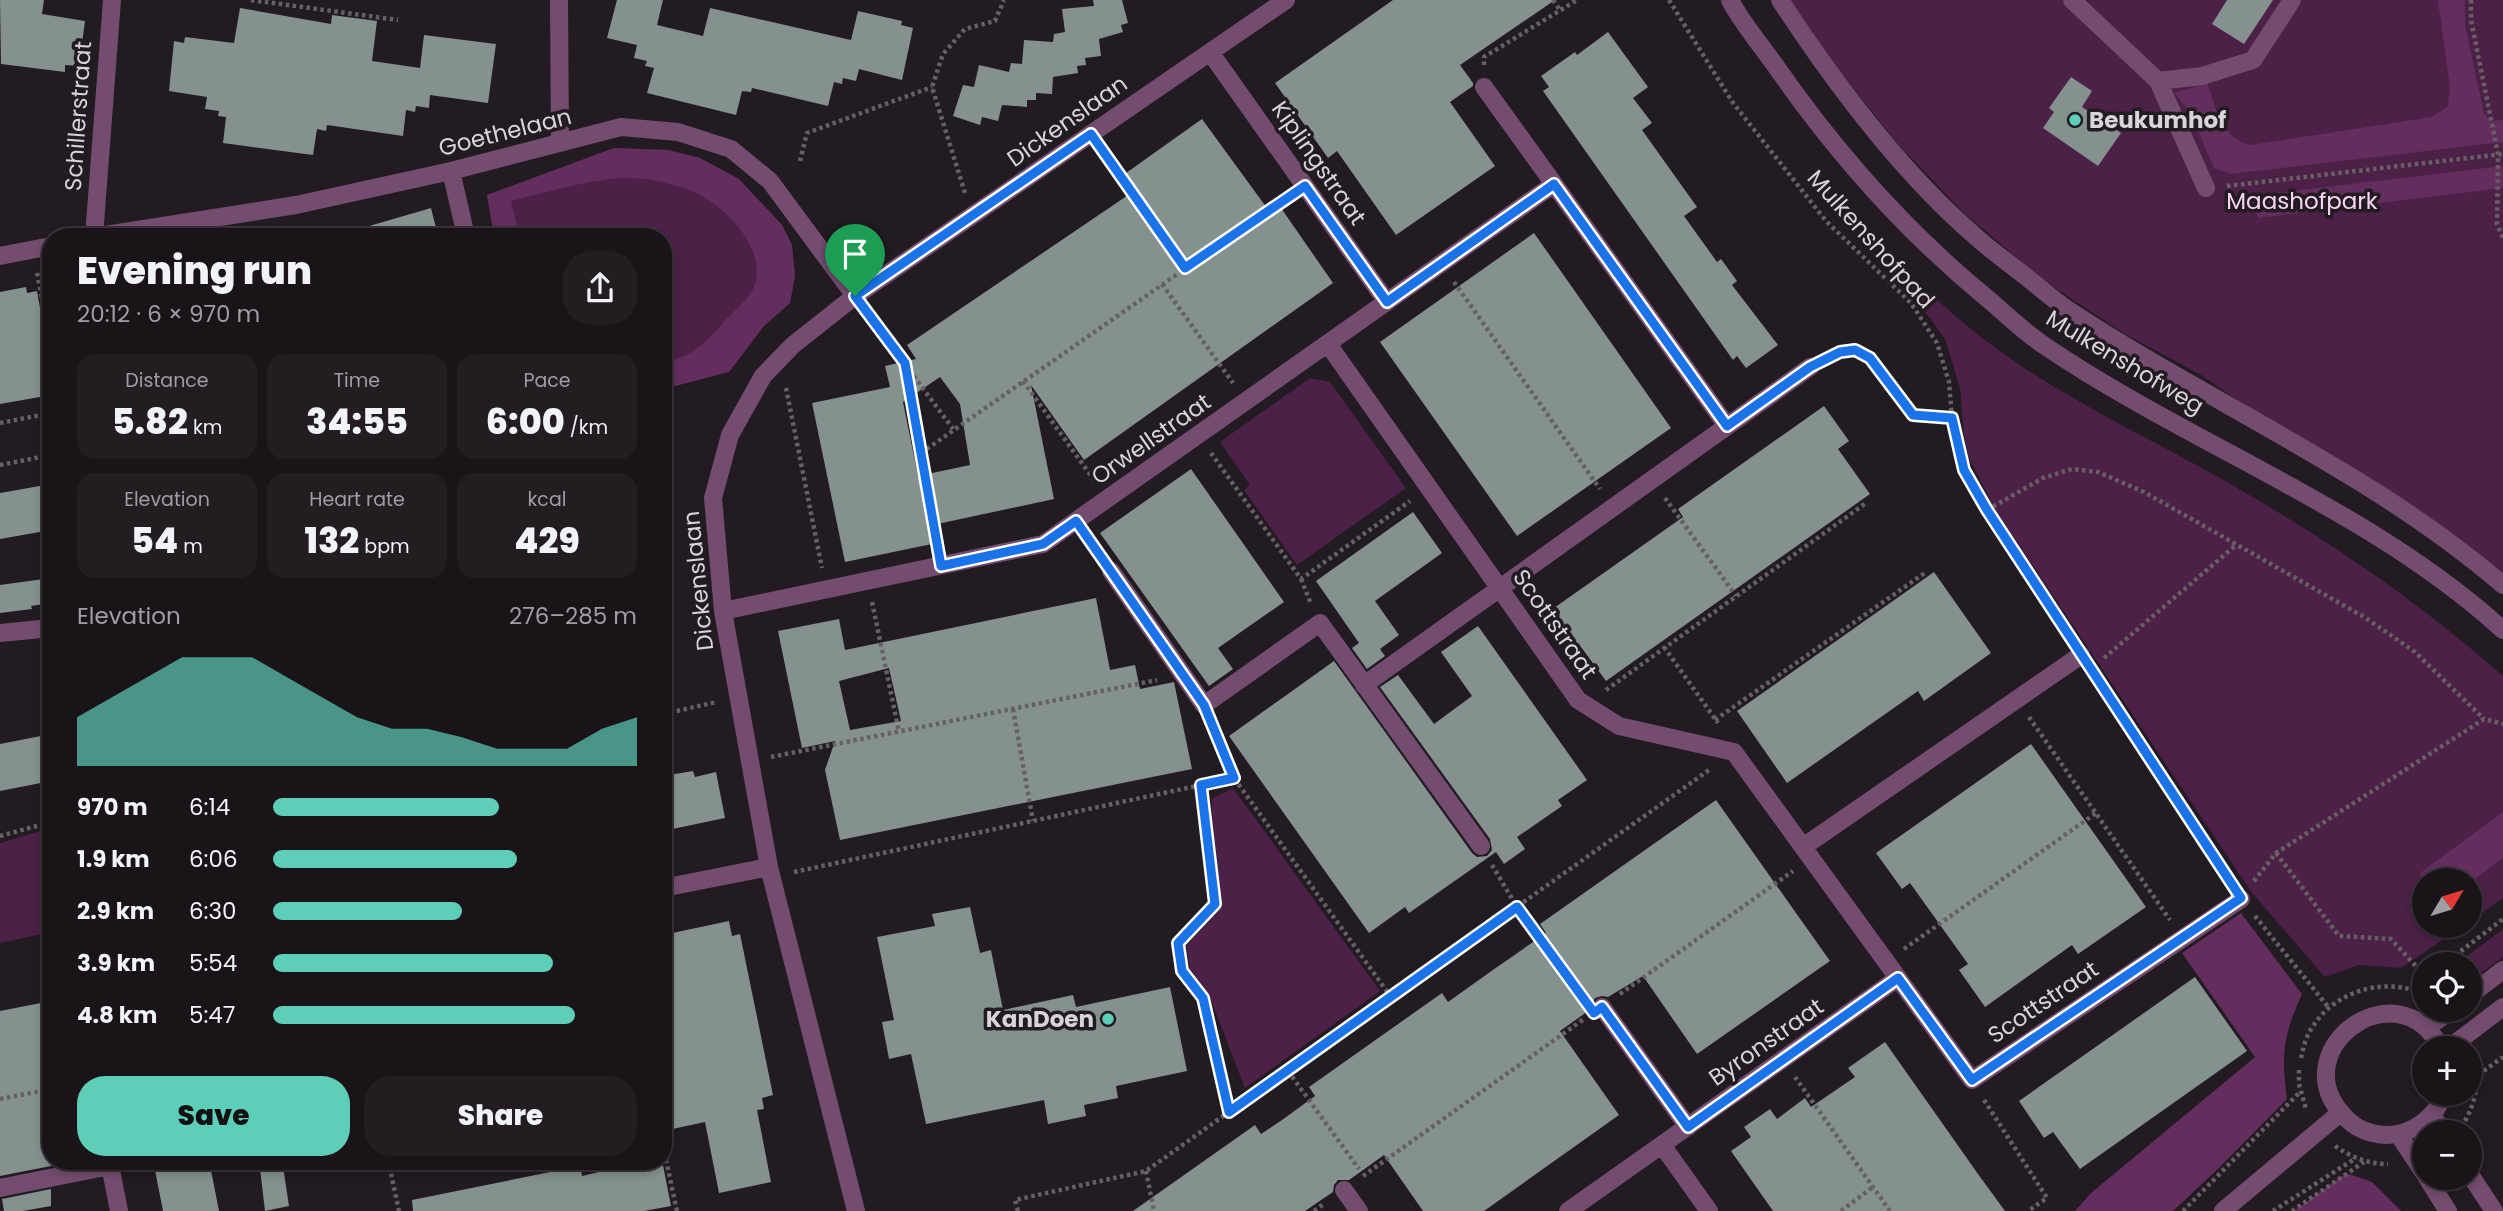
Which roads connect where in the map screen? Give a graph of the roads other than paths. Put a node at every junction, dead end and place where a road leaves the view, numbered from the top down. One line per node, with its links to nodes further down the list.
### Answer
1 (112, 0): 15 (street, Schillerstraat)
2 (559, 0): 11 (street)
3 (1286, 0): 8 (street, Dickenslaan)
4 (1730, 0): 30 (street, Mulkenshofweg)
5 (1780, 0): 26 (street, Mulkenshofweg)
6 (2072, 0): 9 (street)
7 (2292, 0): 9 (street)
8 (1210, 52): 20 (street, Dickenslaan); 21 (street, Kiplingstraat)
9 (2158, 81): 14 (street)
10 (1484, 87): 13 (street)
11 (560, 143): 12 (street, Goethelaan); 20 (street, Goethelaan)
12 (451, 171): 16 (street, Goethelaan); 17 (street)
13 (1554, 184): 21 (street, Orwellstraat); 24 (street)
14 (2206, 188)
15 (97, 228)
16 (148, 228)
17 (464, 228)
18 (42, 248): 19 (street)
19 (0, 256)
20 (855, 296): 28 (street, Dickenslaan)
21 (1387, 302): 22 (street, Orwellstraat)
22 (1328, 344): 27 (street, Scottstraat); 28 (street, Orwellstraat)
23 (1810, 367): 24 (street)
24 (1727, 426): 27 (street)
25 (1111, 571): 33 (street)
26 (2503, 585)
27 (1501, 588): 33 (street); 35 (street, Scottstraat)
28 (723, 611): 36 (street, Dickenslaan)
29 (42, 629): 31 (street)
30 (2503, 630)
31 (0, 634)
32 (2081, 655): 35 (street)
33 (1364, 685): 34 (street)
34 (1481, 846)
35 (1807, 852): 40 (street)
36 (770, 872): 37 (street); 62 (street, Dickenslaan)
37 (672, 887)
38 (2241, 898): 40 (street, Scottstraat)
39 (2503, 970): 41 (street)
40 (1898, 978): 52 (street, Byronstraat)
41 (2482, 986)
42 (2503, 1007): 47 (street)
43 (1598, 1010): 52 (street)
44 (2435, 1022): 45 (street)
45 (2426, 1028): 46 (street); 49 (street)
46 (2432, 1036)
47 (2465, 1036)
48 (2437, 1106): 50 (street)
49 (2340, 1113): 53 (street); 67 (street)
50 (2432, 1115): 51 (street); 53 (street)
51 (2435, 1120)
52 (1688, 1127): 54 (street, Byronstraat)
53 (2398, 1134): 55 (street)
54 (1662, 1146): 65 (street, Byronstraat); 66 (street)
55 (2412, 1156)
56 (78, 1170): 58 (street)
57 (110, 1170): 63 (street)
58 (0, 1188)
59 (1344, 1190): 64 (street)
60 (2434, 1190): 68 (street)
61 (2481, 1190): 69 (street)
62 (853, 1210)
63 (119, 1211)
64 (1359, 1211)
65 (1569, 1211)
66 (1709, 1211)
67 (2223, 1211)
68 (2448, 1211)
69 (2494, 1211)

